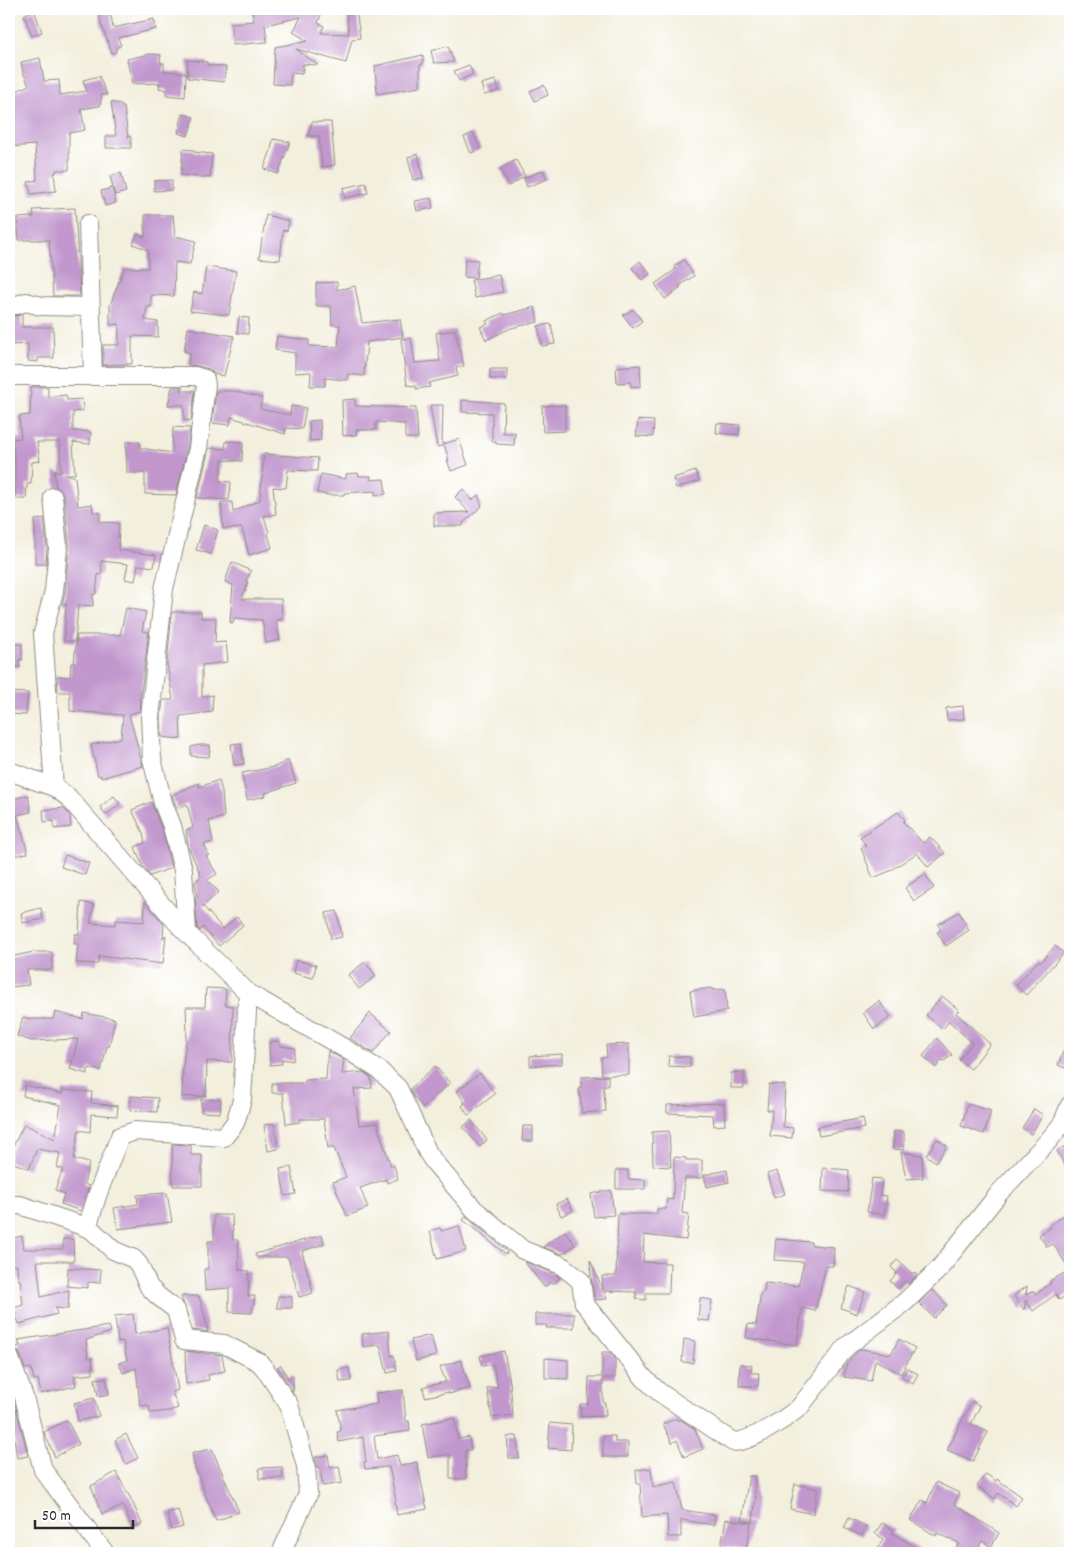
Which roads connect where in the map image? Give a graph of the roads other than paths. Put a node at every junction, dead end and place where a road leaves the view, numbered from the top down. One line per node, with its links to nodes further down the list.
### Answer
1 (88, 224): 3 (street)
2 (9, 305): 3 (street)
3 (90, 307): 5 (street)
4 (9, 376): 5 (street)
5 (93, 376): 9 (street)
6 (53, 497): 8 (street)
7 (9, 771): 8 (street)
8 (54, 787): 9 (street)
9 (187, 932): 10 (street)
10 (248, 993): 11 (street); 13 (street)
11 (1070, 1104)
12 (9, 1205): 13 (street)
13 (87, 1228): 16 (street)
14 (9, 1356): 15 (street)
15 (105, 1553)
16 (281, 1553)

